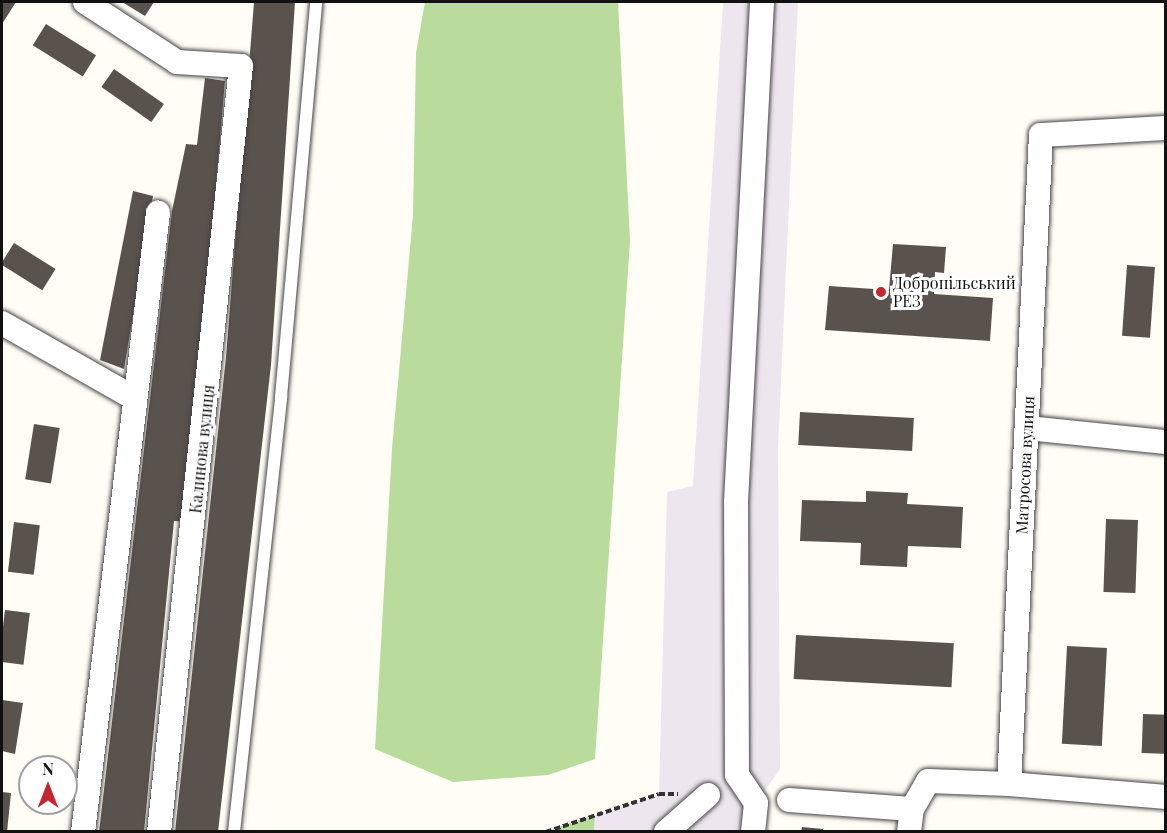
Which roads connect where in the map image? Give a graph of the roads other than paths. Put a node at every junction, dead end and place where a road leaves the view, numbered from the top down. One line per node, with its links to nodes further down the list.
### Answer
1 (85, 2): 16 (street, Калинова вулиця)
2 (316, 2): 17 (lane)
3 (762, 2): 19 (street)
4 (1166, 128): 8 (street, Матросова вулиця)
5 (158, 213): 7 (street)
6 (2, 323): 7 (street)
7 (134, 398): 15 (street)
8 (1027, 428): 9 (street); 10 (street, Матросова вулиця)
9 (1166, 442)
10 (1009, 784): 12 (street); 14 (street)
11 (708, 795): 18 (street)
12 (1166, 797)
13 (789, 800): 14 (street)
14 (910, 820)
15 (83, 831)
16 (159, 831)
17 (234, 831)
18 (666, 831)
19 (753, 831)

